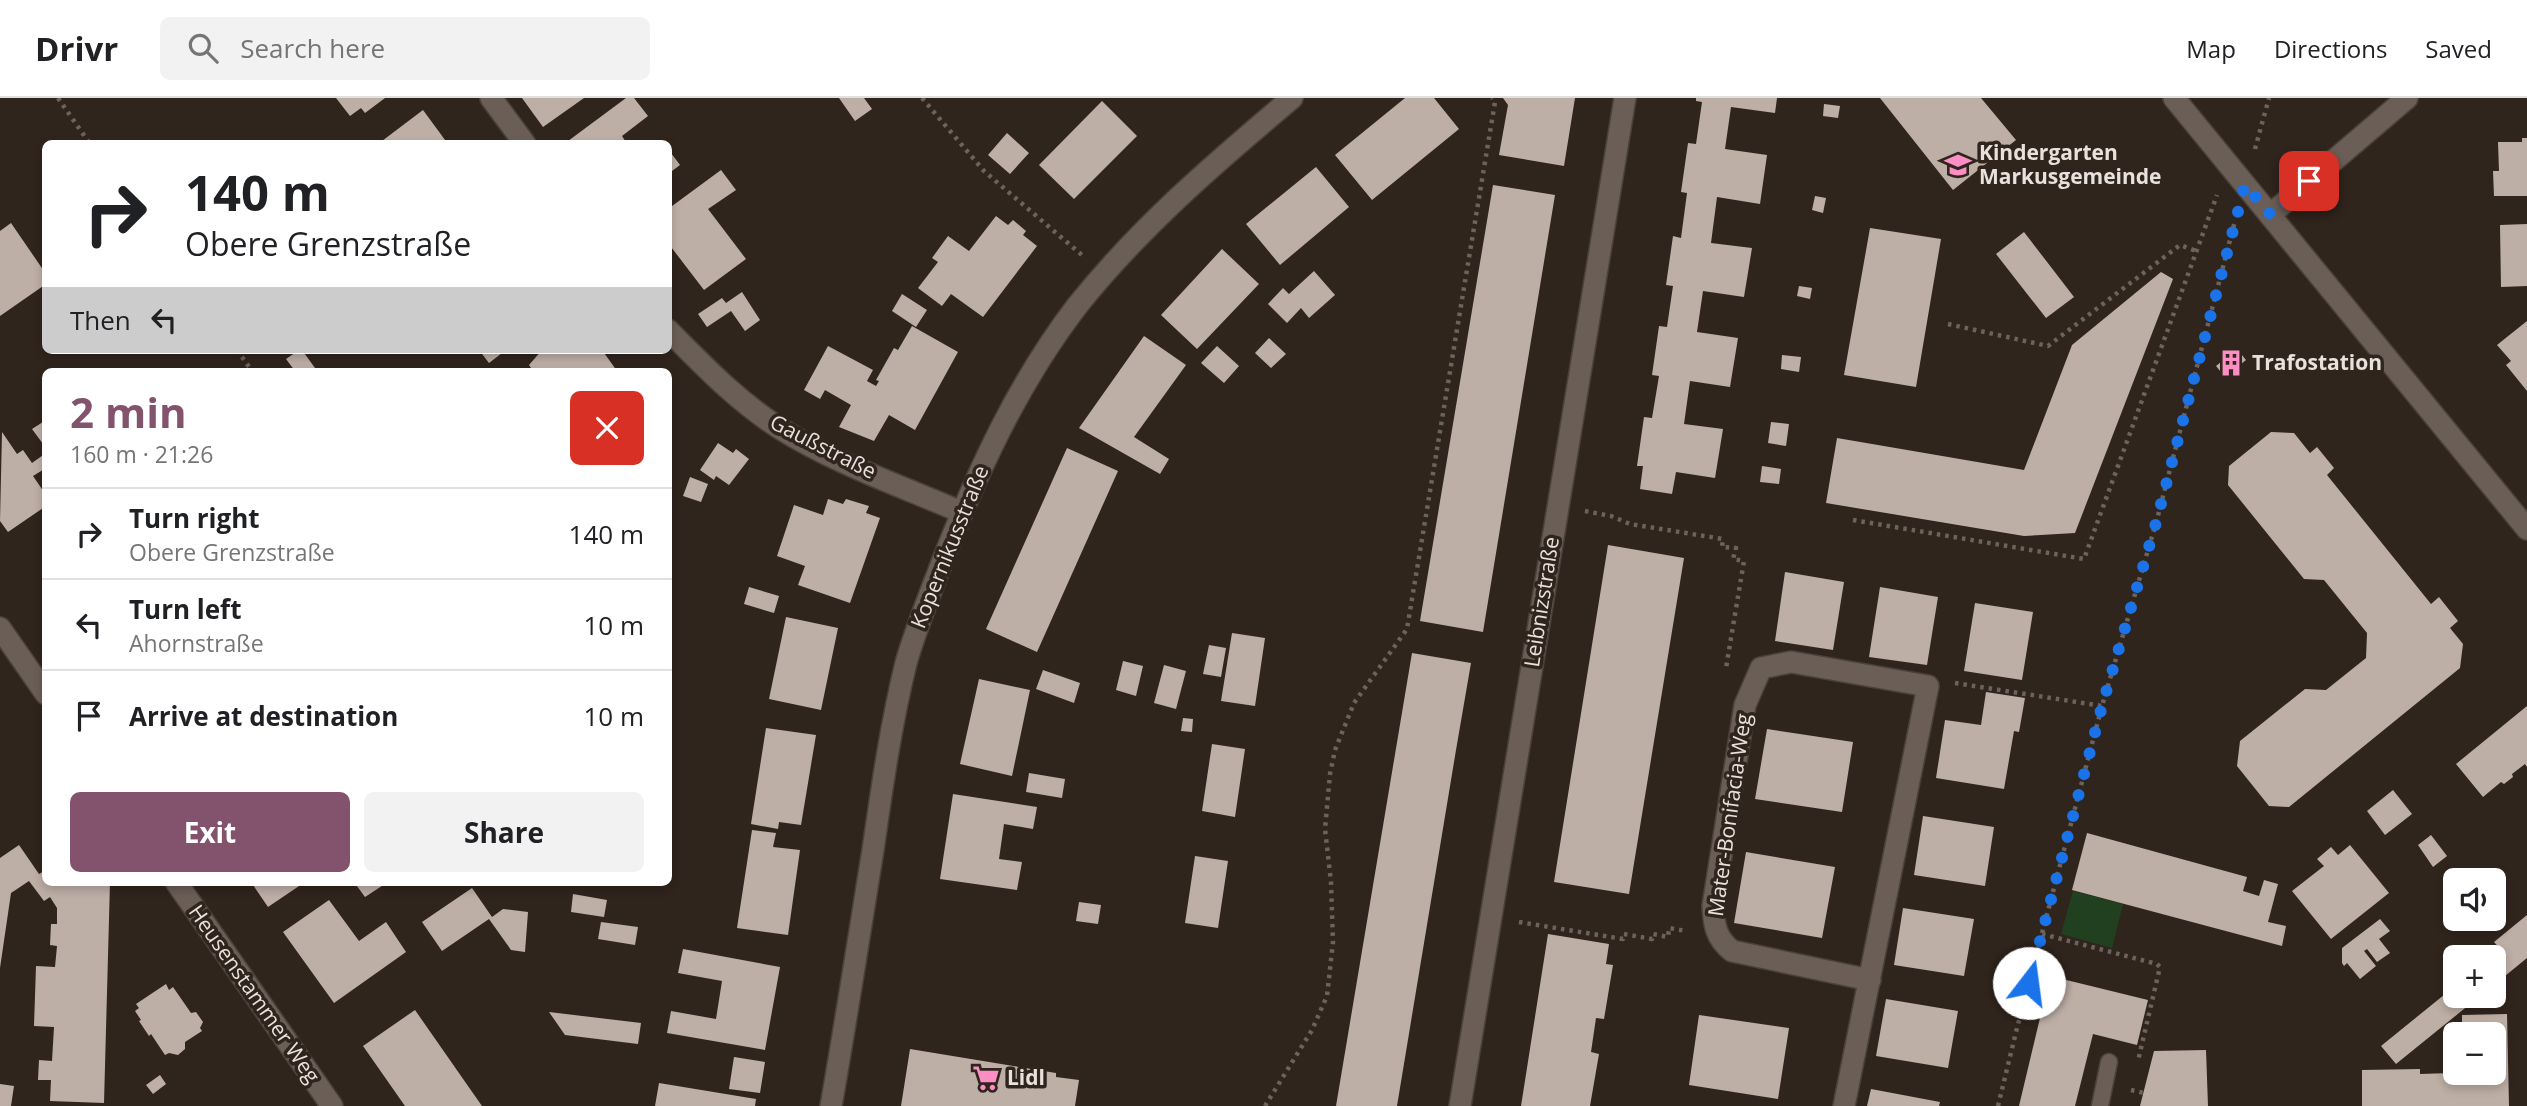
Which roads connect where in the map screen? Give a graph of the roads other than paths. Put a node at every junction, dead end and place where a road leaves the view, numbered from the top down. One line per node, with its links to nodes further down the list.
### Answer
1 (491, 98): 6 (street)
2 (1292, 98): 9 (street, Kopernikusstraße)
3 (1625, 98): 18 (street, Leibnizstraße)
4 (2174, 98): 7 (street)
5 (2407, 98): 7 (street)
6 (522, 140)
7 (2271, 215): 10 (street)
8 (672, 334): 9 (street, Gaußstraße)
9 (961, 512): 17 (street, Kopernikusstraße)
10 (2527, 529)
11 (0, 628): 12 (street)
12 (42, 688)
13 (179, 886): 16 (street, Heusenstammer Weg)
14 (1870, 980): 14 (street, Mater-Bonifacia-Weg); 19 (street, Mater-Bonifacia-Weg)
15 (2109, 1062): 20 (lane)
16 (332, 1106)
17 (831, 1106)
18 (1460, 1106)
19 (1844, 1106)
20 (2100, 1106)

